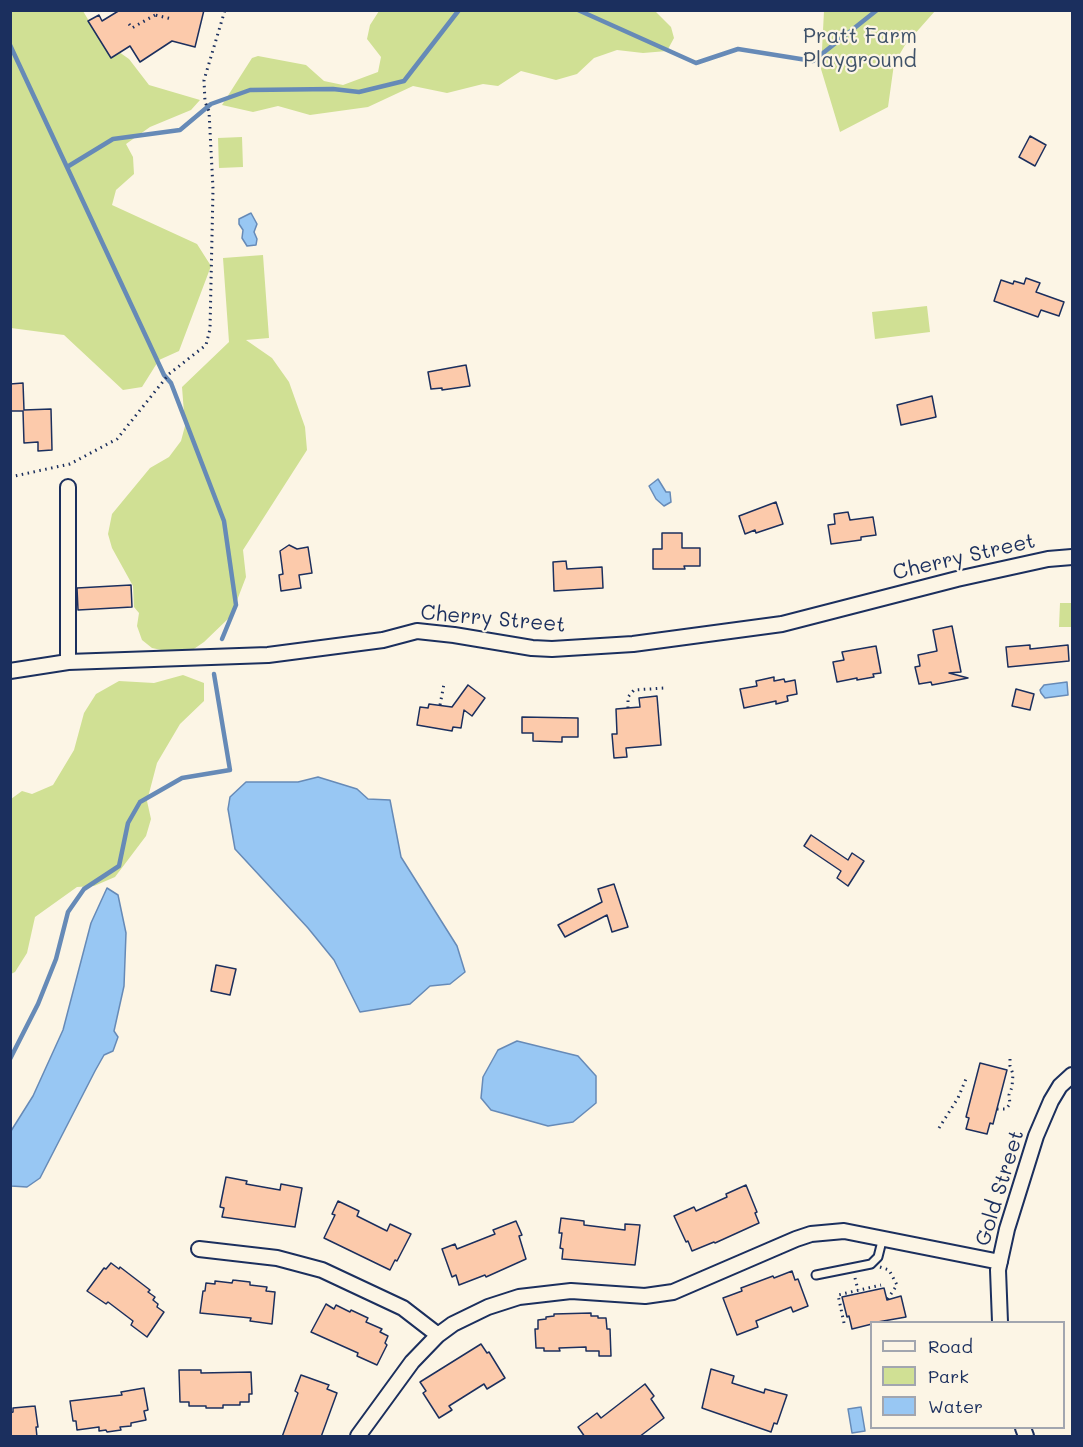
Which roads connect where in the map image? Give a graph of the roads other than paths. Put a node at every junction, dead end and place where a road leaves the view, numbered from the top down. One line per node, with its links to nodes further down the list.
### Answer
1 (68, 487): 3 (street)
2 (1072, 557): 3 (street, Cherry Street)
3 (68, 662): 4 (street, Cherry Street)
4 (10, 671)
5 (1072, 1075): 8 (street, Gold Street)
6 (883, 1237): 8 (street); 9 (lane); 11 (street)
7 (199, 1249): 11 (street)
8 (1000, 1262): 10 (street, Gold Street)
9 (816, 1275)
10 (1000, 1321)
11 (438, 1335): 12 (street)
12 (358, 1437)

